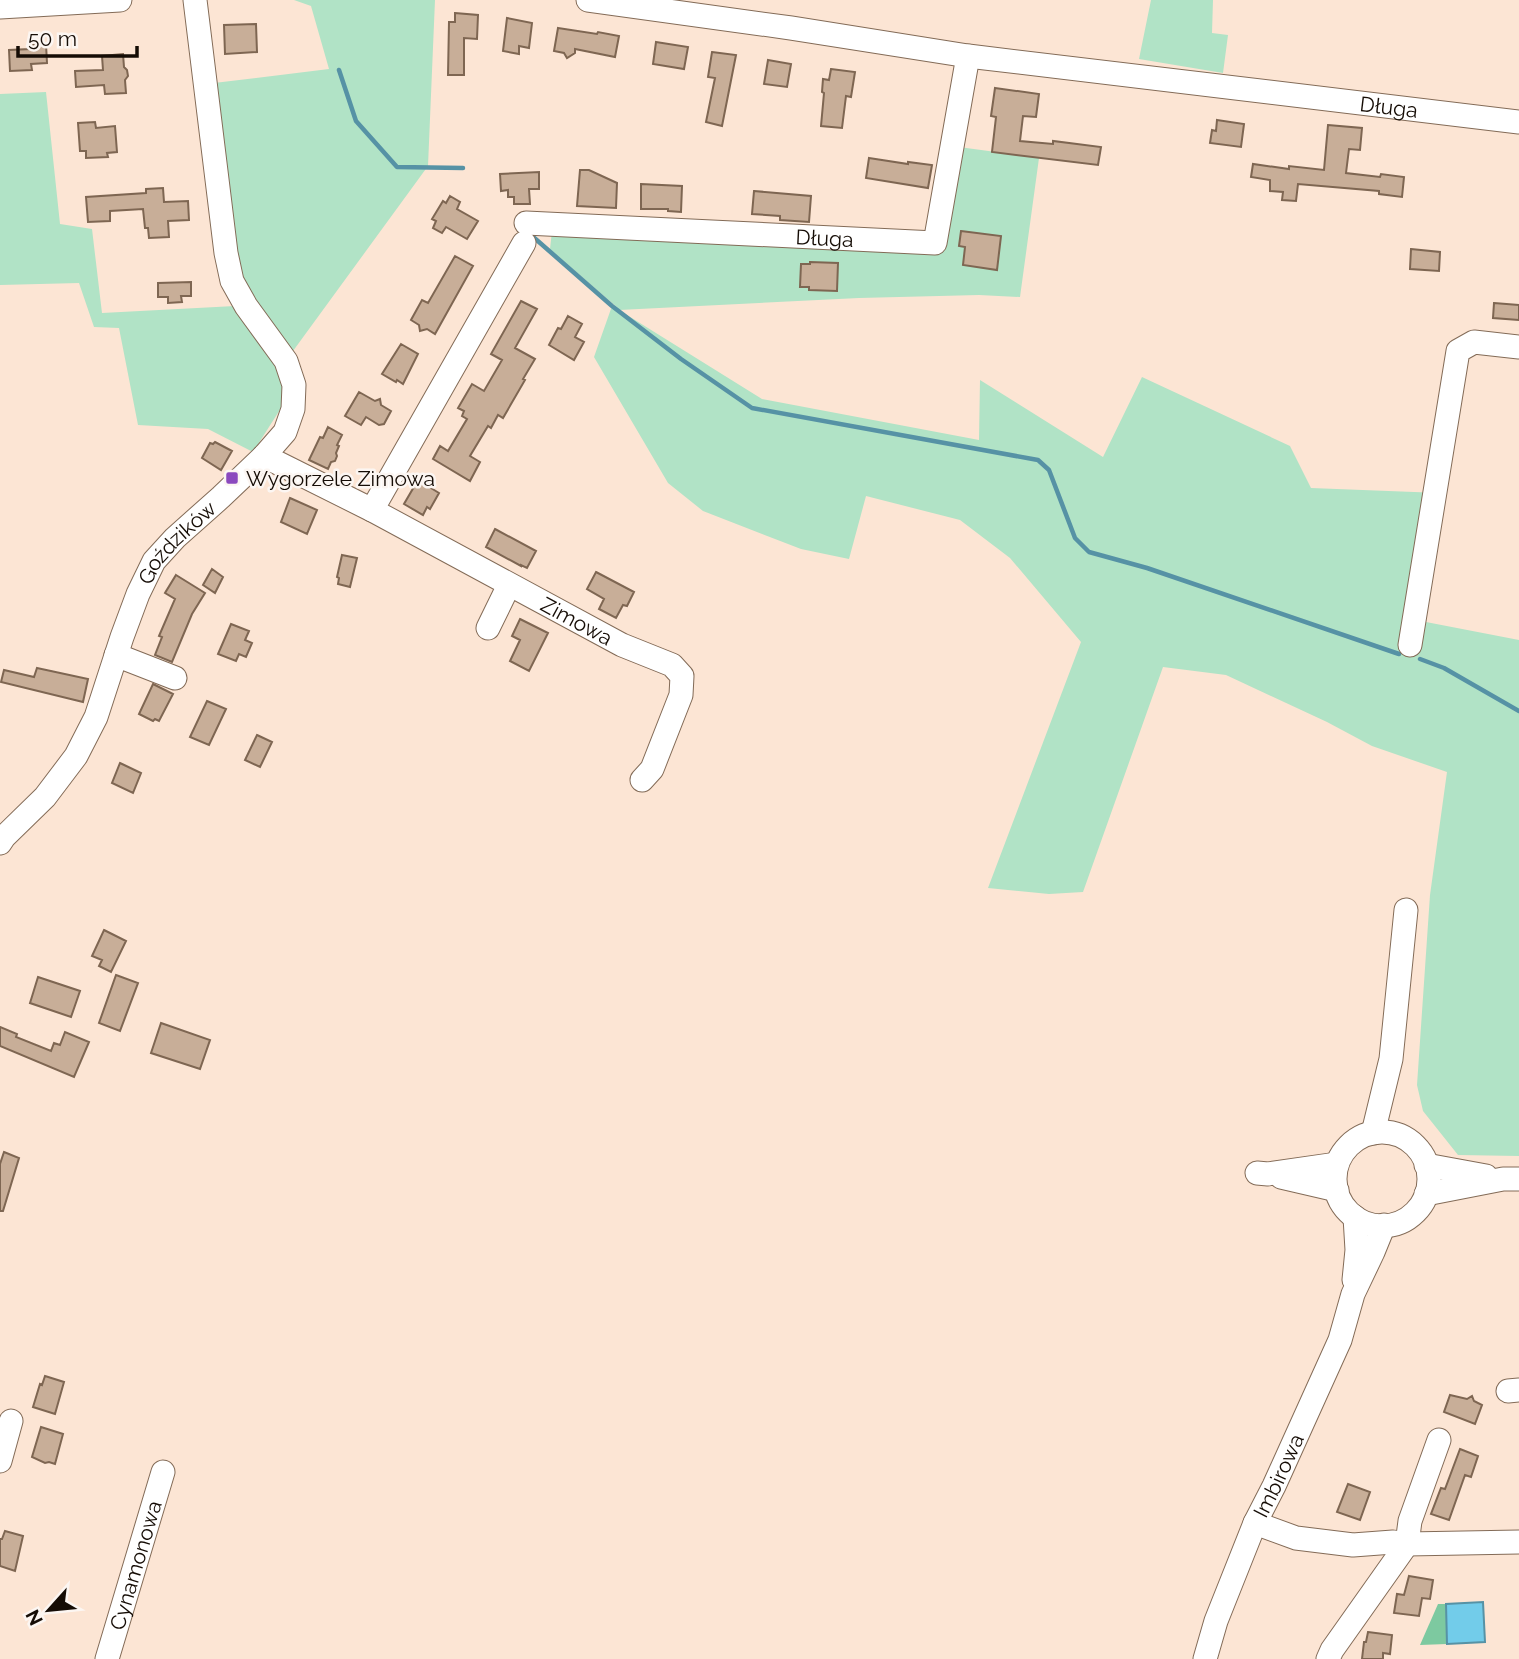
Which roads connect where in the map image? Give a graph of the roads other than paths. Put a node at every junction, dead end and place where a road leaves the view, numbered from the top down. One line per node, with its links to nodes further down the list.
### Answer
1 (120, 0): 4 (street)
2 (195, 0): 8 (street, Goździków)
3 (588, 0): 5 (street, Długa)
4 (0, 7)
5 (968, 56): 6 (street, Długa); 9 (street, Długa)
6 (1519, 122)
7 (1519, 347): 12 (street)
8 (264, 456): 9 (street, Zimowa); 13 (street, Goździków)
9 (372, 510): 10 (street, Zimowa)
10 (509, 584): 11 (street); 15 (street, Zimowa)
11 (488, 628)
12 (1410, 645)
13 (116, 655): 14 (street); 16 (street, Goździków)
14 (175, 678)
15 (642, 780)
16 (1, 839)
17 (1406, 911): 18 (street)
18 (1391, 1059): 19 (street); 20 (street)
19 (1373, 1133): 20 (street); 21 (street)
20 (1396, 1135): 22 (street)
21 (1337, 1164): 24 (street); 24 (street)
22 (1426, 1165): 23 (street); 25 (street)
23 (1511, 1179): 25 (street)
24 (1337, 1190): 26 (street)
25 (1426, 1194): 27 (street)
26 (1355, 1217): 27 (street); 28 (street, Imbirowa)
27 (1384, 1225): 28 (street, Imbirowa)
28 (1353, 1294): 33 (street, Imbirowa)
29 (11, 1421): 31 (street)
30 (1439, 1440): 35 (street)
31 (0, 1461)
32 (163, 1472): 36 (street, Cynamonowa)
33 (1255, 1523): 35 (street); 37 (street, Imbirowa)
34 (1519, 1542): 35 (street)
35 (1407, 1544): 38 (street)
36 (107, 1659)
37 (1205, 1659)
38 (1328, 1659)

